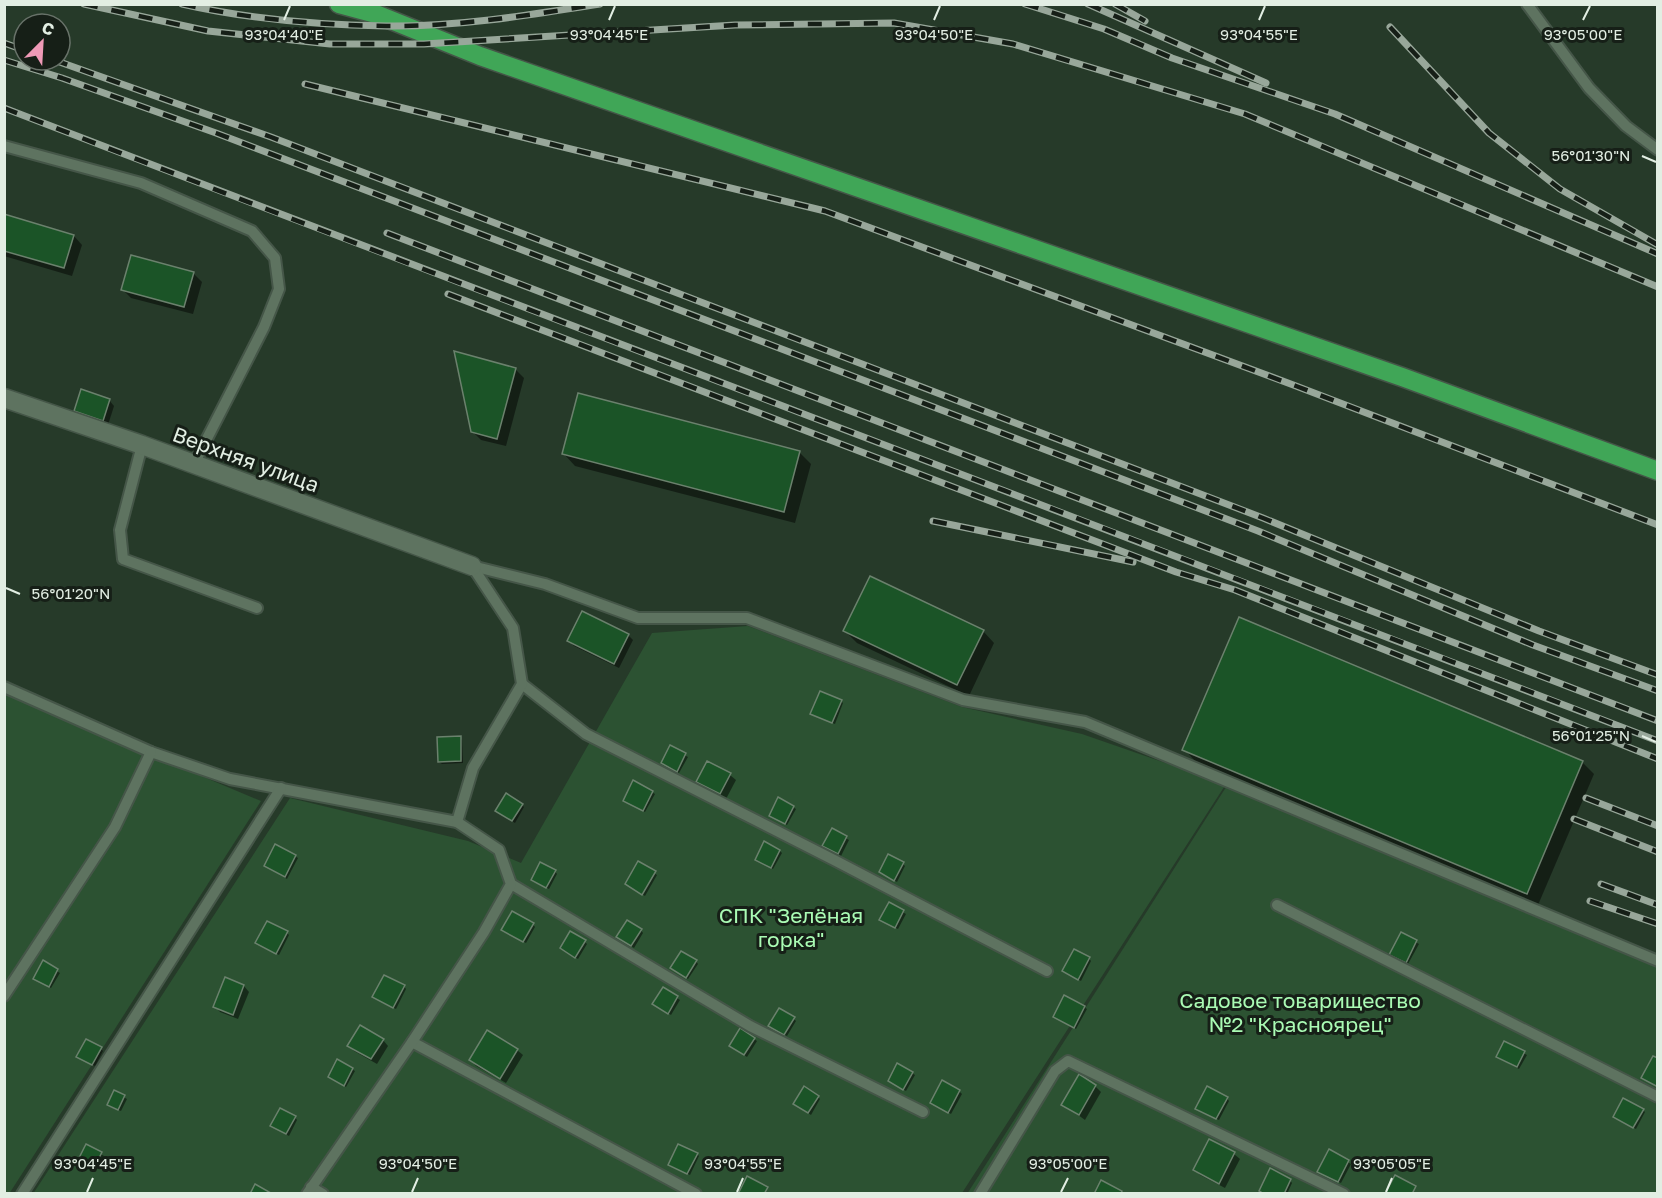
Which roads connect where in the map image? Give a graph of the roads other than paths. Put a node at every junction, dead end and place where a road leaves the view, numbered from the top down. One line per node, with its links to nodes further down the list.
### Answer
1 (339, 4): 8 (highway)
2 (1527, 4): 4 (lane)
3 (4, 146): 7 (lane)
4 (1658, 150)
5 (4, 398): 6 (street, Верхняя улица)
6 (142, 445): 7 (street, Верхняя улица); 10 (lane)
7 (194, 464): 9 (street, Верхняя улица)
8 (1658, 471)
9 (472, 566): 11 (lane); 18 (lane)
10 (257, 608)
11 (522, 684): 15 (lane); 19 (lane)
12 (4, 687): 13 (lane)
13 (151, 752): 14 (lane); 20 (lane)
14 (281, 788): 15 (lane); 25 (lane)
15 (457, 822): 16 (lane)
16 (511, 884): 21 (lane); 23 (lane)
17 (1277, 905): 22 (lane)
18 (1658, 961)
19 (1047, 971)
20 (4, 996)
21 (412, 1042): 24 (lane); 27 (lane)
22 (1658, 1097)
23 (923, 1112)
24 (309, 1190): 26 (lane)
25 (22, 1194)
26 (323, 1194)
27 (696, 1194)
28 (980, 1194): 29 (lane)
29 (1344, 1194)

